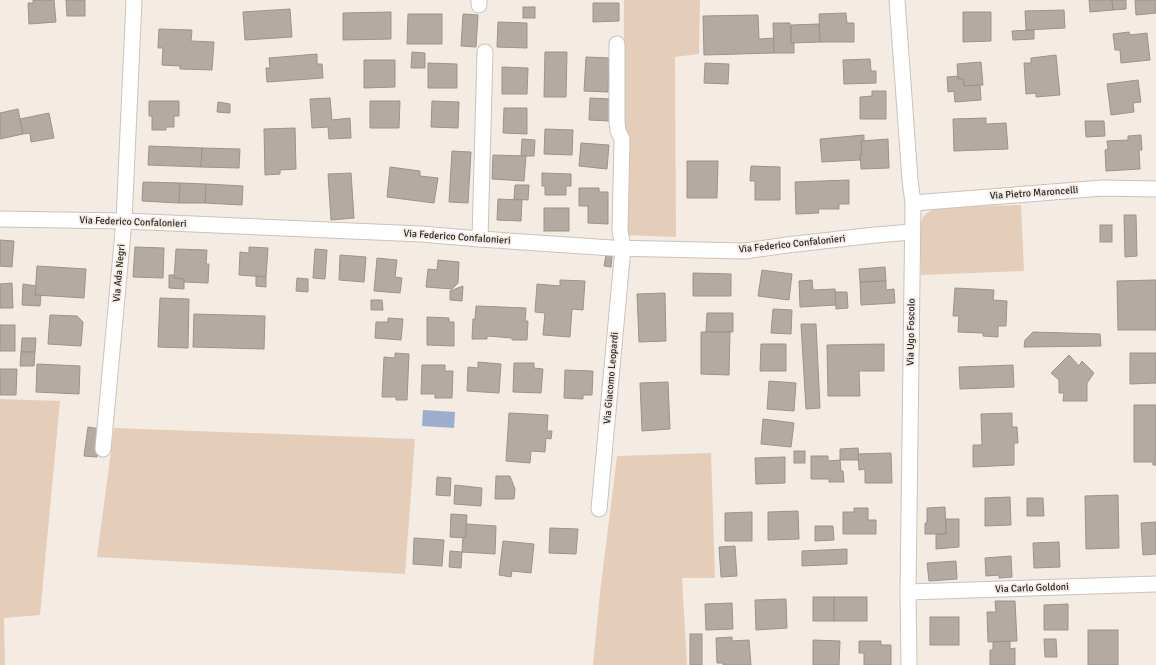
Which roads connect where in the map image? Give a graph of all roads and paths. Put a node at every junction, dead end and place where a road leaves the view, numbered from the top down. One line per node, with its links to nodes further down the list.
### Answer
1 (134, 0): 8 (street, Via Ada Negri)
2 (897, 0): 6 (street, Via Ugo Foscolo)
3 (617, 44): 11 (street, Via Giacomo Leopardi)
4 (485, 52): 10 (street)
5 (1156, 189): 6 (street, Via Pietro Maroncelli)
6 (913, 203): 9 (street, Via Ugo Foscolo)
7 (0, 219): 8 (street, Via Federico Confalonieri)
8 (124, 221): 10 (street, Via Federico Confalonieri); 12 (street, Via Ada Negri)
9 (912, 232): 11 (street, Via Federico Confalonieri); 15 (street, Via Ugo Foscolo)
10 (480, 239): 11 (street, Via Federico Confalonieri)
11 (623, 248): 13 (street, Via Giacomo Leopardi)
12 (103, 449)
13 (599, 509)
14 (1156, 584): 15 (street, Via Carlo Goldoni)
15 (908, 592): 16 (street, Via Ugo Foscolo)
16 (909, 665)

